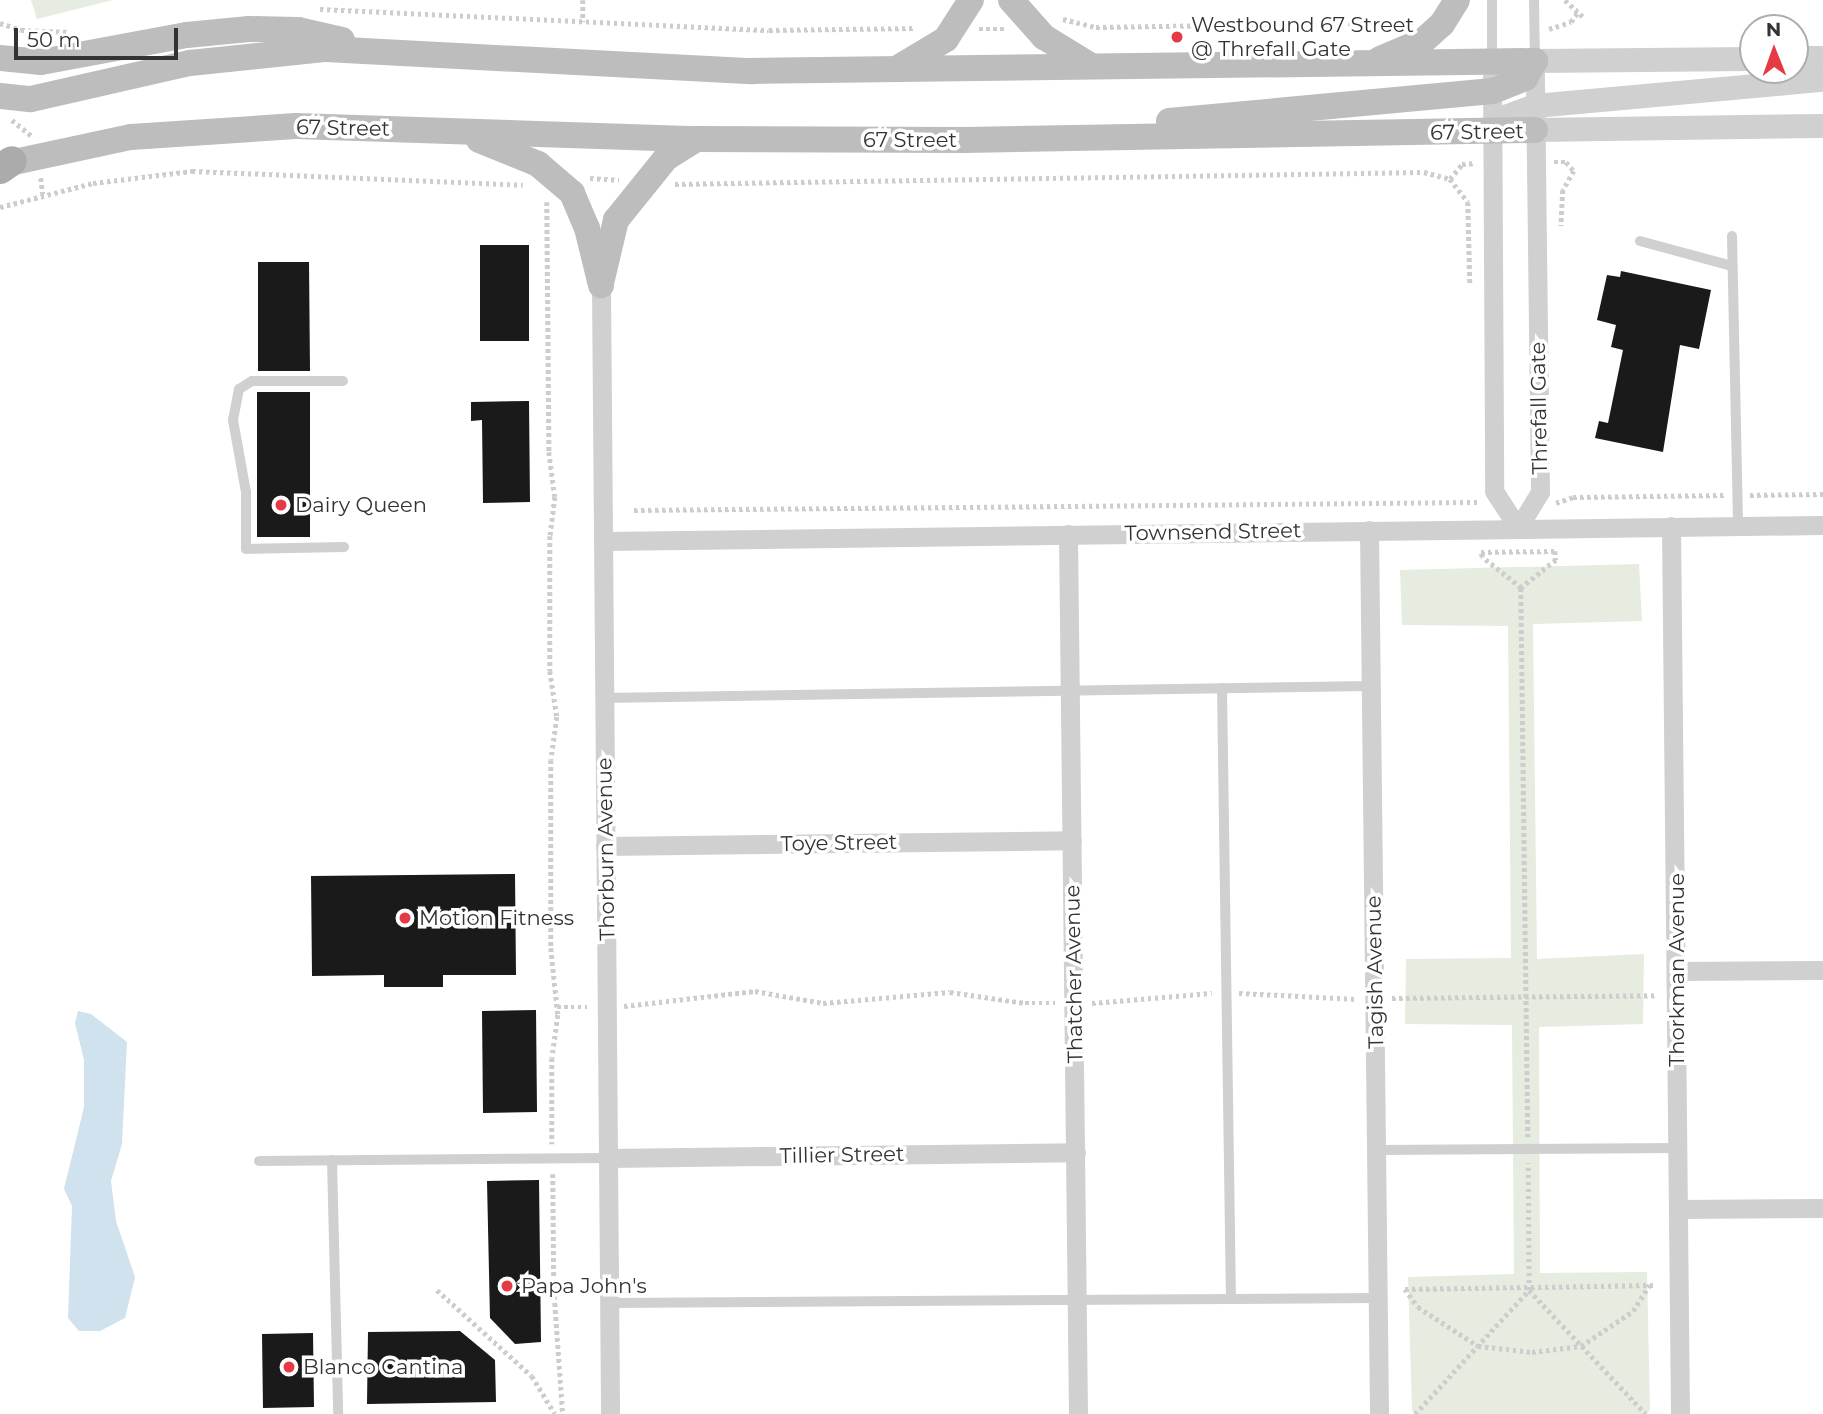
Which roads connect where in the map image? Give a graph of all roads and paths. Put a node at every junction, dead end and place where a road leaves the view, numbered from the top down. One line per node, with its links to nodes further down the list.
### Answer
1 (583, 0): 13 (path)
2 (971, 0): 27 (main road)
3 (1011, 0): 26 (main road)
4 (1457, 0): 25 (main road)
5 (1492, 0): 24 (lane)
6 (1534, 0): 23 (lane)
7 (1565, 0): 9 (path)
8 (306, 8): 13 (path)
9 (1577, 13): 11 (path); 14 (path)
10 (1054, 14): 12 (path)
11 (1584, 18)
12 (1409, 19)
13 (583, 22): 17 (path)
14 (1571, 22)
15 (0, 23): 19 (path)
16 (1009, 26): 18 (path)
17 (919, 27)
18 (974, 27)
19 (73, 32)
20 (385, 50): 21 (main road); 27 (main road); 30 (main road)
21 (0, 58)
22 (1739, 59): 23 (street)
23 (1535, 61): 24 (main road); 29 (main road); 31 (street, Threfall Gate)
24 (1492, 62): 25 (main road); 29 (street)
25 (1369, 64): 26 (main road)
26 (1091, 66): 27 (main road)
27 (893, 71)
28 (1823, 80): 31 (street)
29 (1493, 91): 34 (street); 36 (main road)
30 (6, 106): 37 (path)
31 (1535, 118): 32 (street, 67 Street); 34 (main road, 67 Street); 67 (street, Threfall Gate)
32 (1823, 126)
33 (451, 131): 35 (main road, 67 Street); 39 (main road, 67 Street); 54 (main road)
34 (1492, 132): 36 (main road, 67 Street); 67 (street)
35 (696, 139): 36 (main road, 67 Street); 54 (main road)
36 (965, 140)
37 (36, 141)
38 (1566, 162): 50 (path)
39 (4, 165)
40 (1458, 168): 43 (path)
41 (582, 177): 42 (path)
42 (617, 178)
43 (1450, 179): 45 (path); 55 (path)
44 (530, 185): 49 (path)
45 (665, 187)
46 (557, 195): 48 (path)
47 (543, 196): 48 (path)
48 (547, 202): 88 (path)
49 (0, 207)
50 (1561, 226)
51 (1732, 236): 53 (lane)
52 (1640, 241): 53 (lane)
53 (1732, 266): 59 (lane)
54 (601, 285): 70 (street, Thorburn Avenue)
55 (1471, 294)
56 (343, 382): 71 (lane)
57 (1473, 489): 60 (path)
58 (1823, 494): 59 (path)
59 (1738, 495): 61 (path); 66 (lane)
60 (1472, 499): 62 (path); 63 (path)
61 (1561, 503)
62 (1480, 504)
63 (634, 510)
64 (1823, 525): 66 (street, Townsend Street)
65 (1671, 526): 66 (street, Townsend Street); 67 (street, Townsend Street); 80 (street, Thorkman Avenue)
66 (1738, 526)
67 (1518, 528): 68 (street, Townsend Street)
68 (1369, 530): 69 (street, Townsend Street); 73 (street, Tagish Avenue)
69 (1068, 534): 70 (street, Townsend Street); 75 (street, Thatcher Avenue)
70 (603, 541): 76 (street, Thorburn Avenue)
71 (344, 547)
72 (1521, 588): 72 (path); 84 (path)
73 (1371, 685): 74 (lane); 92 (street, Tagish Avenue)
74 (1222, 688): 75 (lane); 81 (lane)
75 (1071, 690): 76 (lane); 77 (street, Thatcher Avenue)
76 (604, 698): 78 (street, Thorburn Avenue)
77 (1072, 840): 78 (street, Toye Street); 86 (street, Thatcher Avenue)
78 (605, 846): 95 (street, Thorburn Avenue)
79 (1823, 970): 80 (street)
80 (1678, 971): 90 (street, Thorkman Avenue)
81 (1226, 992): 85 (path); 86 (path); 103 (lane)
82 (1661, 994): 84 (path)
83 (1387, 998): 84 (path)
84 (1526, 998): 91 (path)
85 (1362, 999)
86 (1074, 1002): 87 (path); 93 (street, Thatcher Avenue)
87 (621, 1006)
88 (557, 1007): 89 (path); 94 (path)
89 (593, 1007)
90 (1677, 1148): 91 (lane); 99 (street, Thorkman Avenue)
91 (1528, 1149): 92 (lane); 101 (path)
92 (1378, 1150): 102 (street, Tagish Avenue)
93 (1076, 1152): 95 (street, Tillier Street); 104 (street, Thatcher Avenue)
94 (552, 1157): 95 (lane); 96 (lane); 110 (path)
95 (608, 1158): 105 (street, Thorburn Avenue)
96 (332, 1160): 97 (lane); 108 (lane)
97 (259, 1161)
98 (1823, 1208): 99 (street)
99 (1678, 1209): 116 (street, Thorkman Avenue)
100 (438, 1290): 109 (path)
101 (1529, 1290): 106 (path); 106 (path); 107 (path); 107 (path)
102 (1379, 1298): 103 (lane); 113 (street, Tagish Avenue)
103 (1231, 1299): 104 (lane)
104 (1078, 1300): 105 (lane); 112 (street, Thatcher Avenue)
105 (608, 1303): 111 (street, Thorburn Avenue)
106 (1478, 1346): 107 (path); 114 (path)
107 (1581, 1346): 115 (path)
108 (338, 1414)
109 (555, 1414)
110 (563, 1414)
111 (610, 1414)
112 (1078, 1414)
113 (1379, 1414)
114 (1415, 1414)
115 (1646, 1414)
116 (1680, 1414)

